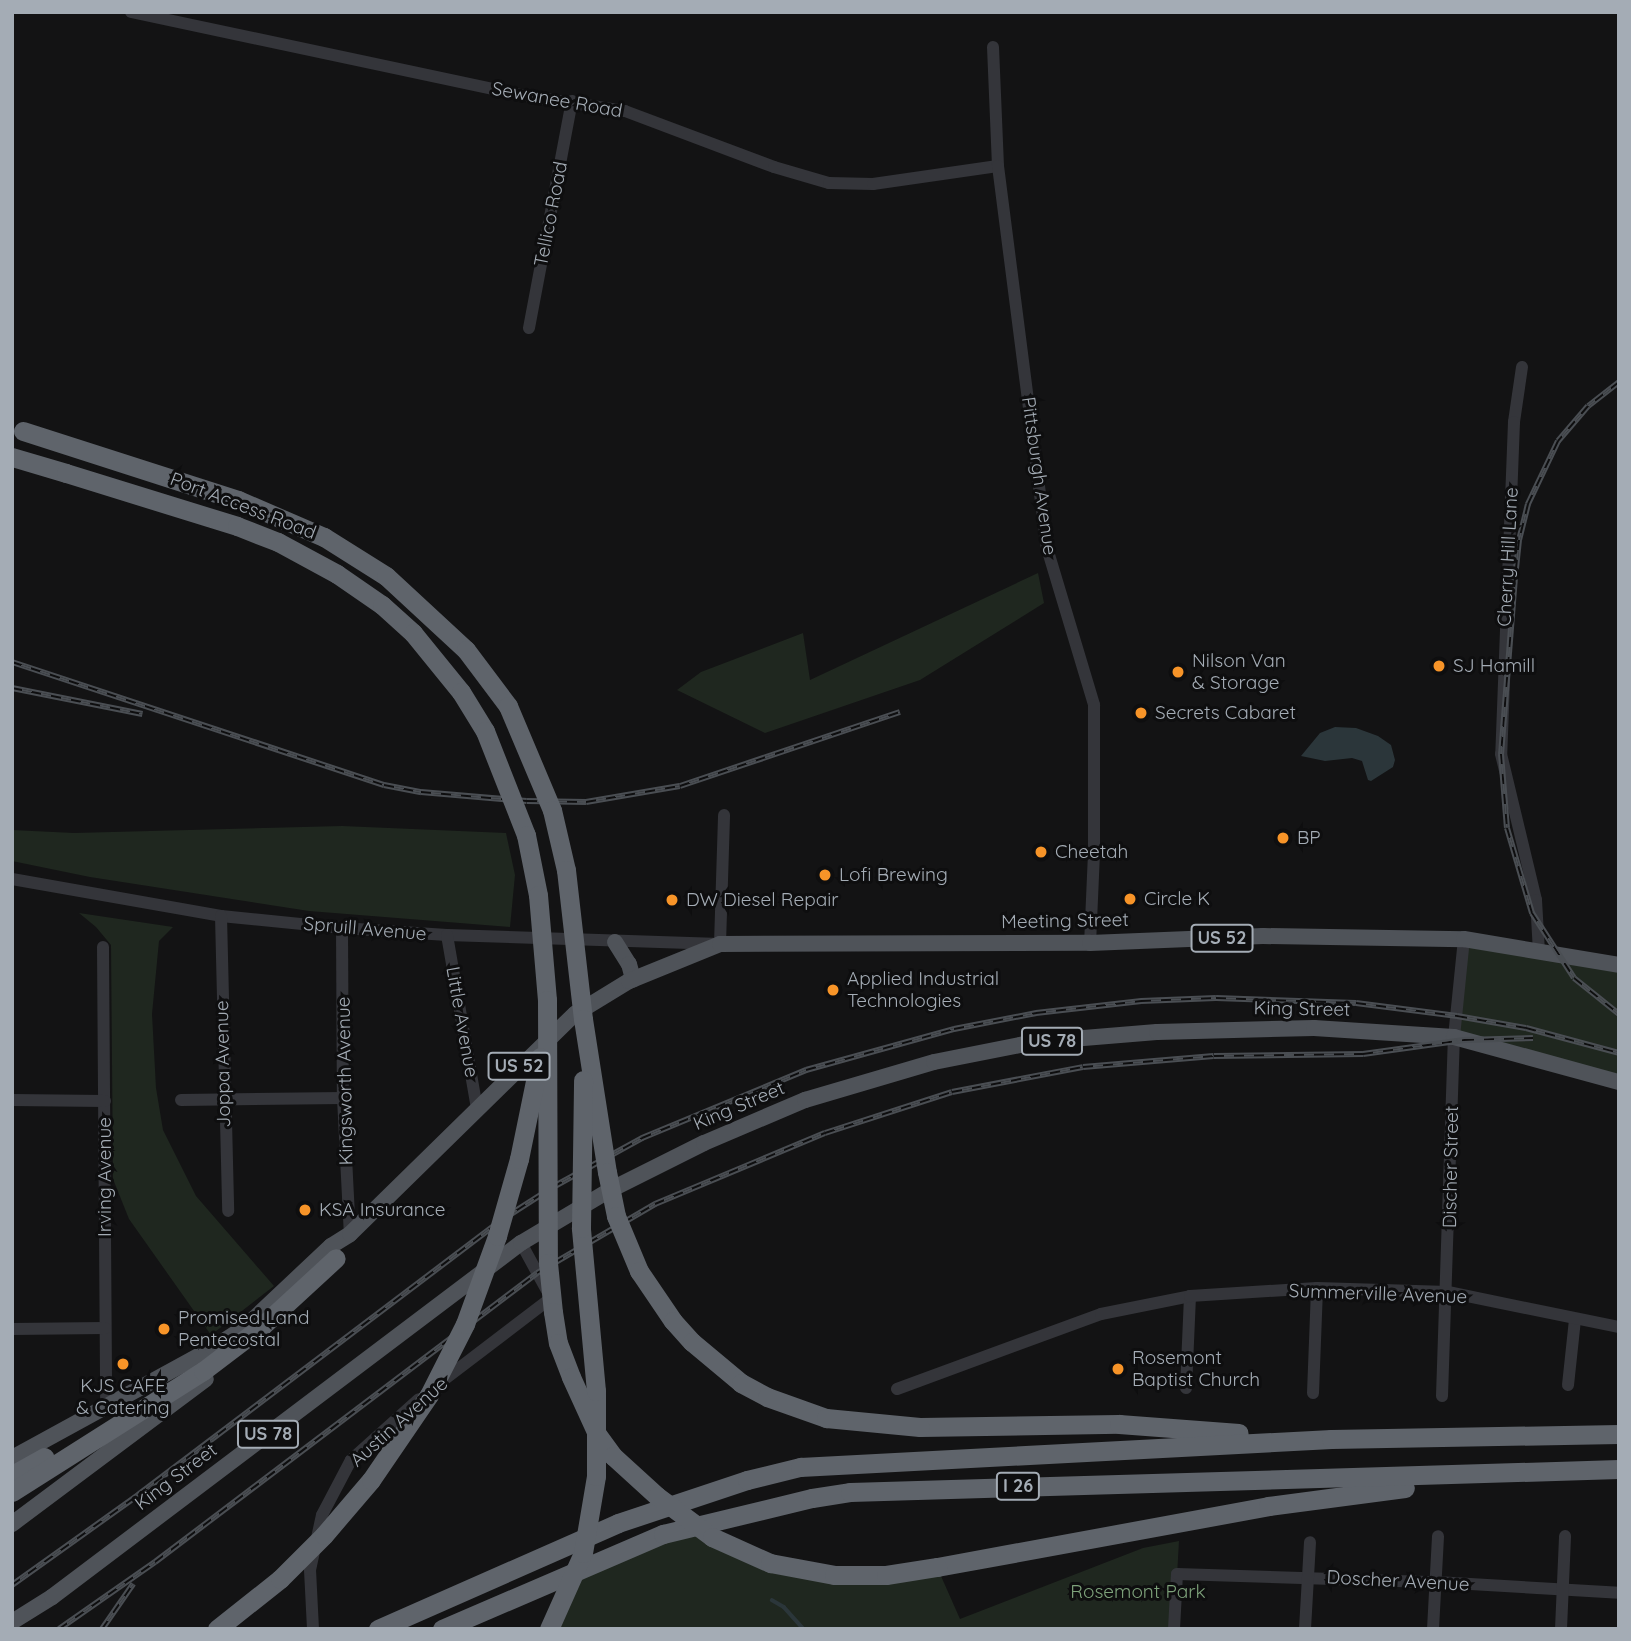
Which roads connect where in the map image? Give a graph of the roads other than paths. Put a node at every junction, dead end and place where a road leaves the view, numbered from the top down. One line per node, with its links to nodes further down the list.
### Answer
1 (131, 12): 3 (street, Sewanee Road)
2 (993, 47): 4 (street, Pittsburgh Avenue)
3 (572, 101): 4 (street, Sewanee Road); 5 (street, Tellico Road)
4 (998, 166): 16 (street, Pittsburgh Avenue)
5 (529, 328)
6 (1522, 367): 19 (street, Cherry Hill Lane)
7 (12, 427): 23 (highway, Port Access Road, bridge)
8 (12, 457): 22 (highway, Port Access Road, bridge)
9 (724, 815): 17 (street)
10 (12, 879): 11 (street, Spruill Avenue)
11 (220, 916): 12 (street, Spruill Avenue); 27 (street, Joppa Avenue)
12 (342, 928): 13 (street, Spruill Avenue); 26 (street, Kingsworth Avenue)
13 (447, 935): 15 (street, Spruill Avenue); 31 (street, Little Avenue)
14 (1464, 939): 16 (main road, Meeting Street / US 52); 19 (main road, Meeting Street / US 52); 24 (street, Discher Street)
15 (615, 942): 17 (street, Spruill Avenue); 21 (main road)
16 (1090, 943): 17 (main road, Meeting Street / US 52)
17 (720, 944): 21 (main road, US 52)
18 (103, 947): 30 (street, Irving Avenue)
19 (1539, 953): 20 (main road, Meeting Street / US 52)
20 (1619, 965)
21 (633, 979): 31 (main road, US 52)
22 (547, 1000): 54 (highway, bridge); 66 (highway, bridge)
23 (583, 1019): 51 (highway, bridge); 70 (highway, bridge)
24 (1454, 1037): 25 (main road, King Street / US 78); 34 (main road, King Street / US 78); 37 (street, Discher Street)
25 (1619, 1082)
26 (343, 1098): 27 (street); 33 (street, Kingsworth Avenue)
27 (224, 1099): 29 (street); 32 (street, Joppa Avenue)
28 (12, 1100): 30 (street)
29 (181, 1100)
30 (105, 1101): 42 (street, Irving Avenue)
31 (477, 1109): 33 (main road, US 52)
32 (228, 1211)
33 (350, 1234): 35 (main road, US 52); 38 (main road, US 52)
34 (521, 1243): 65 (main road, King Street / US 78); 67 (street, Austin Avenue)
35 (336, 1258): 56 (highway); 57 (main road, US 52)
36 (1317, 1288): 37 (street, Summerville Avenue); 39 (street, Summerville Avenue); 47 (street)
37 (1448, 1292): 40 (street, Summerville Avenue); 48 (street, Discher Street)
38 (281, 1295): 49 (main road, US 52); 55 (highway)
39 (1189, 1296): 45 (street, Summerville Avenue); 46 (street)
40 (1575, 1319): 41 (street, Summerville Avenue); 44 (street)
41 (1619, 1327)
42 (104, 1328): 43 (street); 49 (street, Irving Avenue)
43 (12, 1329)
44 (1568, 1385)
45 (897, 1388)
46 (1186, 1388)
47 (1313, 1393)
48 (1442, 1396)
49 (107, 1407): 52 (main road, US 52)
50 (1619, 1434): 51 (highway, I 26)
51 (1331, 1439): 68 (highway, I 26)
52 (12, 1458)
53 (1619, 1469): 54 (highway, I 26)
54 (1551, 1472): 69 (highway, I 26)
55 (12, 1475)
56 (12, 1492)
57 (12, 1524)
58 (1438, 1536): 62 (street)
59 (1564, 1536): 63 (street)
60 (1310, 1542): 61 (street)
61 (1308, 1577): 62 (street, Doscher Avenue); 71 (street, Doscher Avenue); 72 (street)
62 (1436, 1582): 63 (street, Doscher Avenue); 73 (street)
63 (1563, 1591): 64 (street, Doscher Avenue); 74 (street)
64 (1619, 1593)
65 (12, 1622)
66 (216, 1629)
67 (313, 1629)
68 (378, 1629)
69 (442, 1629)
70 (549, 1629)
71 (1174, 1629)
72 (1306, 1629)
73 (1433, 1629)
74 (1561, 1629)

